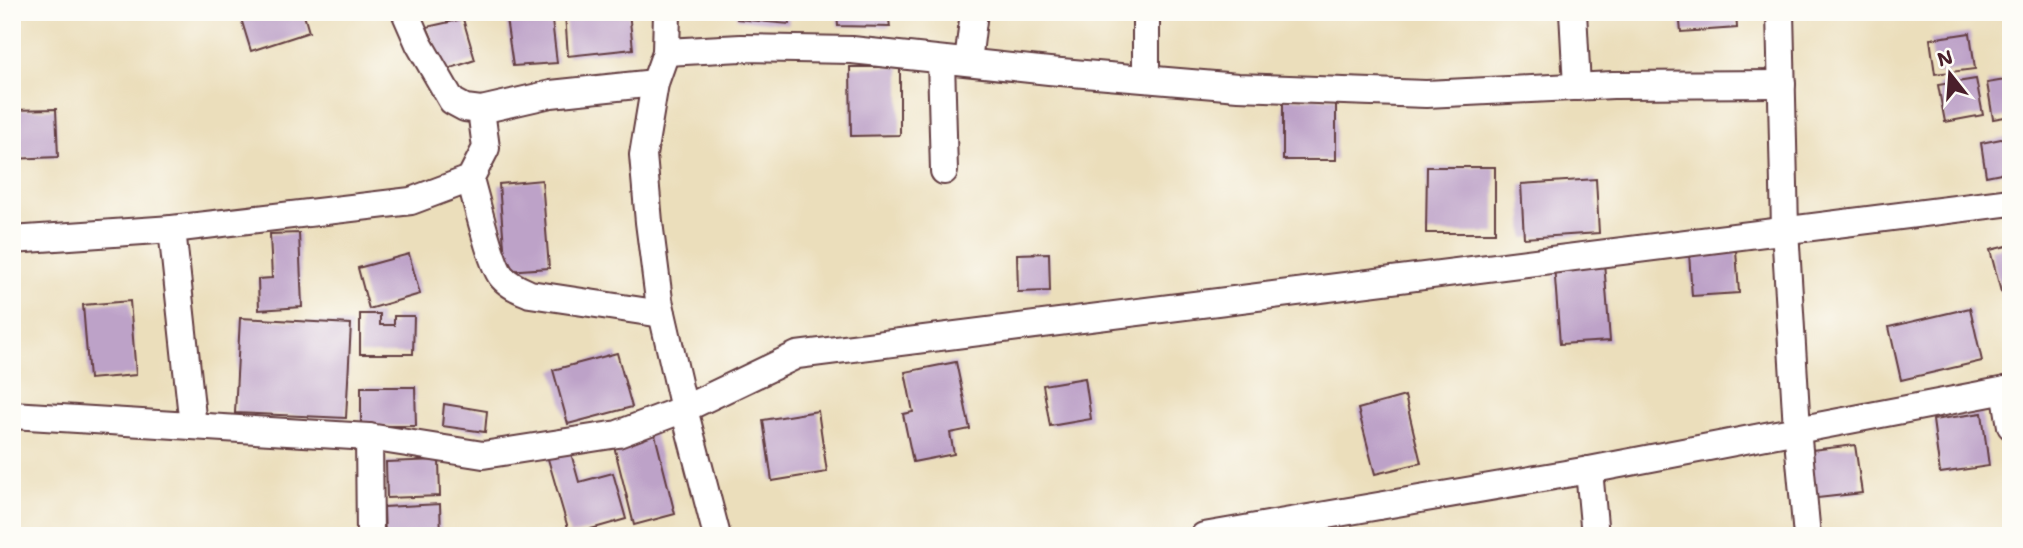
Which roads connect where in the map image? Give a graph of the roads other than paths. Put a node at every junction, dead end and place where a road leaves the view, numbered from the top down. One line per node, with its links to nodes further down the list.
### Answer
1 (405, 12): 14 (street)
2 (667, 12): 7 (street)
3 (974, 12): 9 (street)
4 (1146, 12): 10 (street)
5 (1573, 12): 13 (street)
6 (1780, 12): 12 (street)
7 (666, 52): 8 (street); 11 (street)
8 (941, 60): 9 (street); 15 (street)
9 (968, 62): 10 (street)
10 (1146, 79): 13 (street)
11 (655, 83): 14 (street); 21 (street)
12 (1782, 84): 13 (street); 19 (street)
13 (1577, 87)
14 (481, 110): 16 (street)
15 (944, 171)
16 (470, 179): 18 (street); 21 (street)
17 (2011, 202): 19 (street)
18 (172, 229): 20 (street); 25 (street)
19 (1785, 229): 23 (street); 27 (street)
20 (12, 240)
21 (662, 314): 23 (street)
22 (2008, 390): 26 (street); 27 (street)
23 (684, 409): 28 (street); 31 (street)
24 (12, 415): 25 (street)
25 (194, 426): 28 (street)
26 (2011, 426)
27 (1797, 429): 29 (street); 34 (street)
28 (369, 437): 30 (street)
29 (1589, 470): 32 (street); 33 (street)
30 (370, 536)
31 (717, 536)
32 (1204, 536)
33 (1595, 536)
34 (1807, 536)

